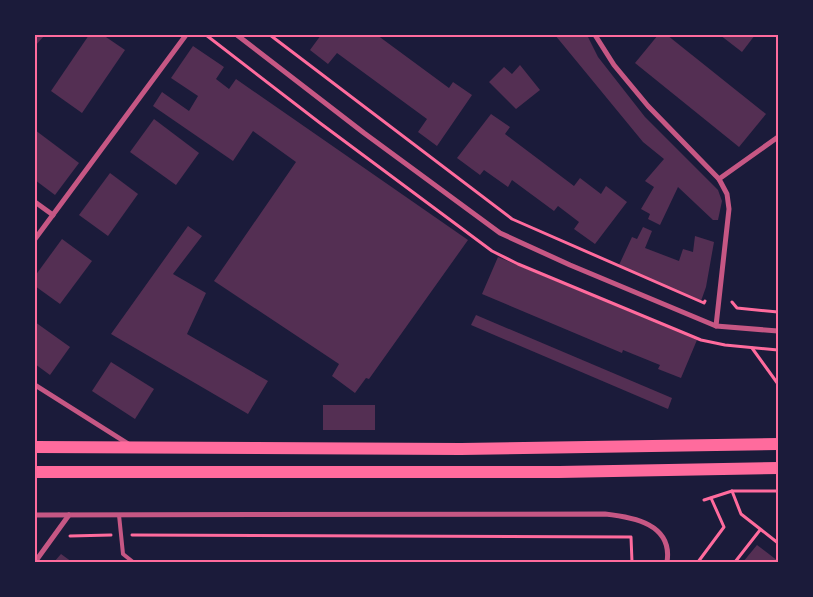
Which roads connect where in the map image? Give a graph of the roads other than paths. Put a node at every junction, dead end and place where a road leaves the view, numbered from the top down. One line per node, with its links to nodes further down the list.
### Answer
1 (186, 35): 7 (street)
2 (237, 35): 9 (street)
3 (595, 35): 5 (street)
4 (778, 137): 5 (street)
5 (719, 179): 9 (street)
6 (35, 202): 7 (street)
7 (53, 215): 8 (street)
8 (35, 239)
9 (716, 326): 10 (street)
10 (778, 331)
11 (35, 385): 14 (street)
12 (778, 444): 14 (main road)
13 (35, 447): 14 (main road)
14 (134, 448)
15 (778, 468): 16 (main road)
16 (35, 472)
17 (35, 515): 18 (street)
18 (69, 515): 19 (street); 21 (street)
19 (119, 515): 20 (street); 22 (lane)
20 (667, 560)
21 (35, 562)
22 (133, 562)

